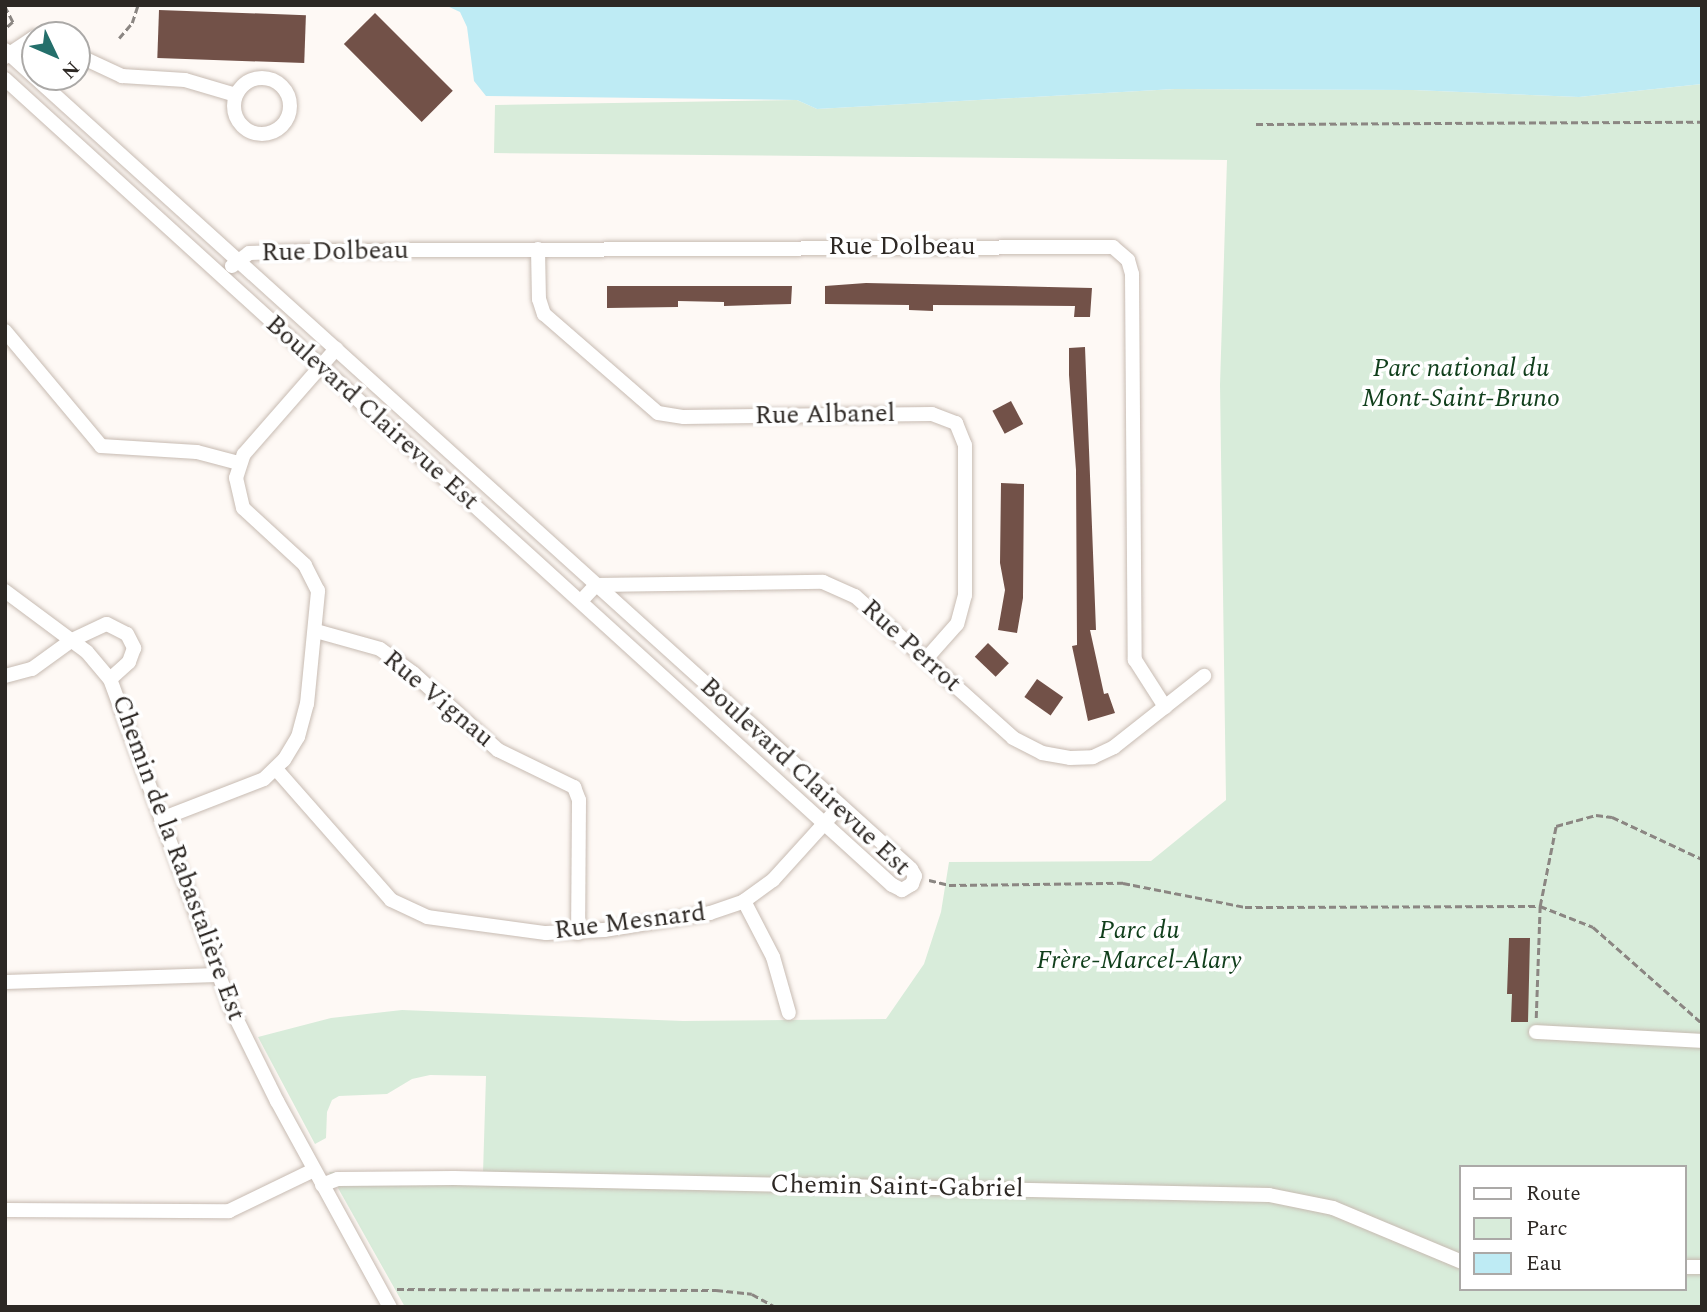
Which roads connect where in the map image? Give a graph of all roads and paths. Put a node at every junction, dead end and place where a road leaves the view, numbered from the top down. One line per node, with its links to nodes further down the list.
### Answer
1 (138, 5): 5 (path)
2 (5, 6): 3 (path)
3 (5, 29): 4 (path)
4 (10, 34)
5 (119, 38)
6 (7, 53): 13 (street, Boulevard Clairevue Est)
7 (91, 62): 9 (street)
8 (5, 79): 14 (street, Boulevard Clairevue Est)
9 (236, 95)
10 (1702, 122): 11 (path)
11 (1256, 124)
12 (538, 249): 13 (street, Rue Dolbeau); 24 (street, Rue Albanel); 28 (street, Rue Dolbeau)
13 (237, 261): 14 (street, Rue Dolbeau); 16 (street, Boulevard Clairevue Est)
14 (223, 277): 17 (street, Boulevard Clairevue Est)
15 (5, 331): 18 (street)
16 (336, 349): 17 (street); 19 (street, Boulevard Clairevue Est)
17 (321, 367): 18 (street); 21 (street, Boulevard Clairevue Est)
18 (239, 463): 22 (street)
19 (596, 585): 21 (street); 24 (street, Rue Perrot); 30 (street, Boulevard Clairevue Est)
20 (5, 591): 23 (street, Chemin de la Rabastalière Est)
21 (581, 601): 32 (street, Boulevard Clairevue Est)
22 (316, 631): 29 (street); 37 (street, Rue Vignau)
23 (72, 640): 25 (street); 27 (street, Chemin de la Rabastalière Est); 27 (street)
24 (926, 659): 28 (street, Rue Perrot)
25 (5, 676)
26 (1204, 676): 28 (street, Rue Perrot)
27 (110, 679): 31 (street, Chemin de la Rabastalière Est)
28 (1165, 707)
29 (275, 769): 31 (street); 37 (street, Rue Mesnard)
30 (840, 806): 32 (street, Rue Mesnard); 34 (street, Boulevard Clairevue Est)
31 (161, 819): 38 (street, Chemin de la Rabastalière Est)
32 (825, 823): 34 (street, Boulevard Clairevue Est); 35 (street, Rue Mesnard)
33 (1702, 859): 36 (path)
34 (915, 876): 36 (path)
35 (744, 901): 37 (street, Rue Mesnard); 40 (street)
36 (1540, 906): 41 (path); 42 (path)
37 (578, 933)
38 (218, 975): 39 (street); 44 (street, Chemin de la Rabastalière Est)
39 (5, 982)
40 (789, 1013)
41 (1702, 1023)
42 (1536, 1032): 43 (street)
43 (1702, 1041)
44 (314, 1170): 45 (street, Chemin de la Rabastalière Est); 46 (street)
45 (322, 1185): 47 (street, Chemin Saint-Gabriel); 49 (street, Chemin de la Rabastalière Est)
46 (5, 1210)
47 (1458, 1260)
48 (393, 1289): 50 (path)
49 (390, 1307)
50 (775, 1307)

